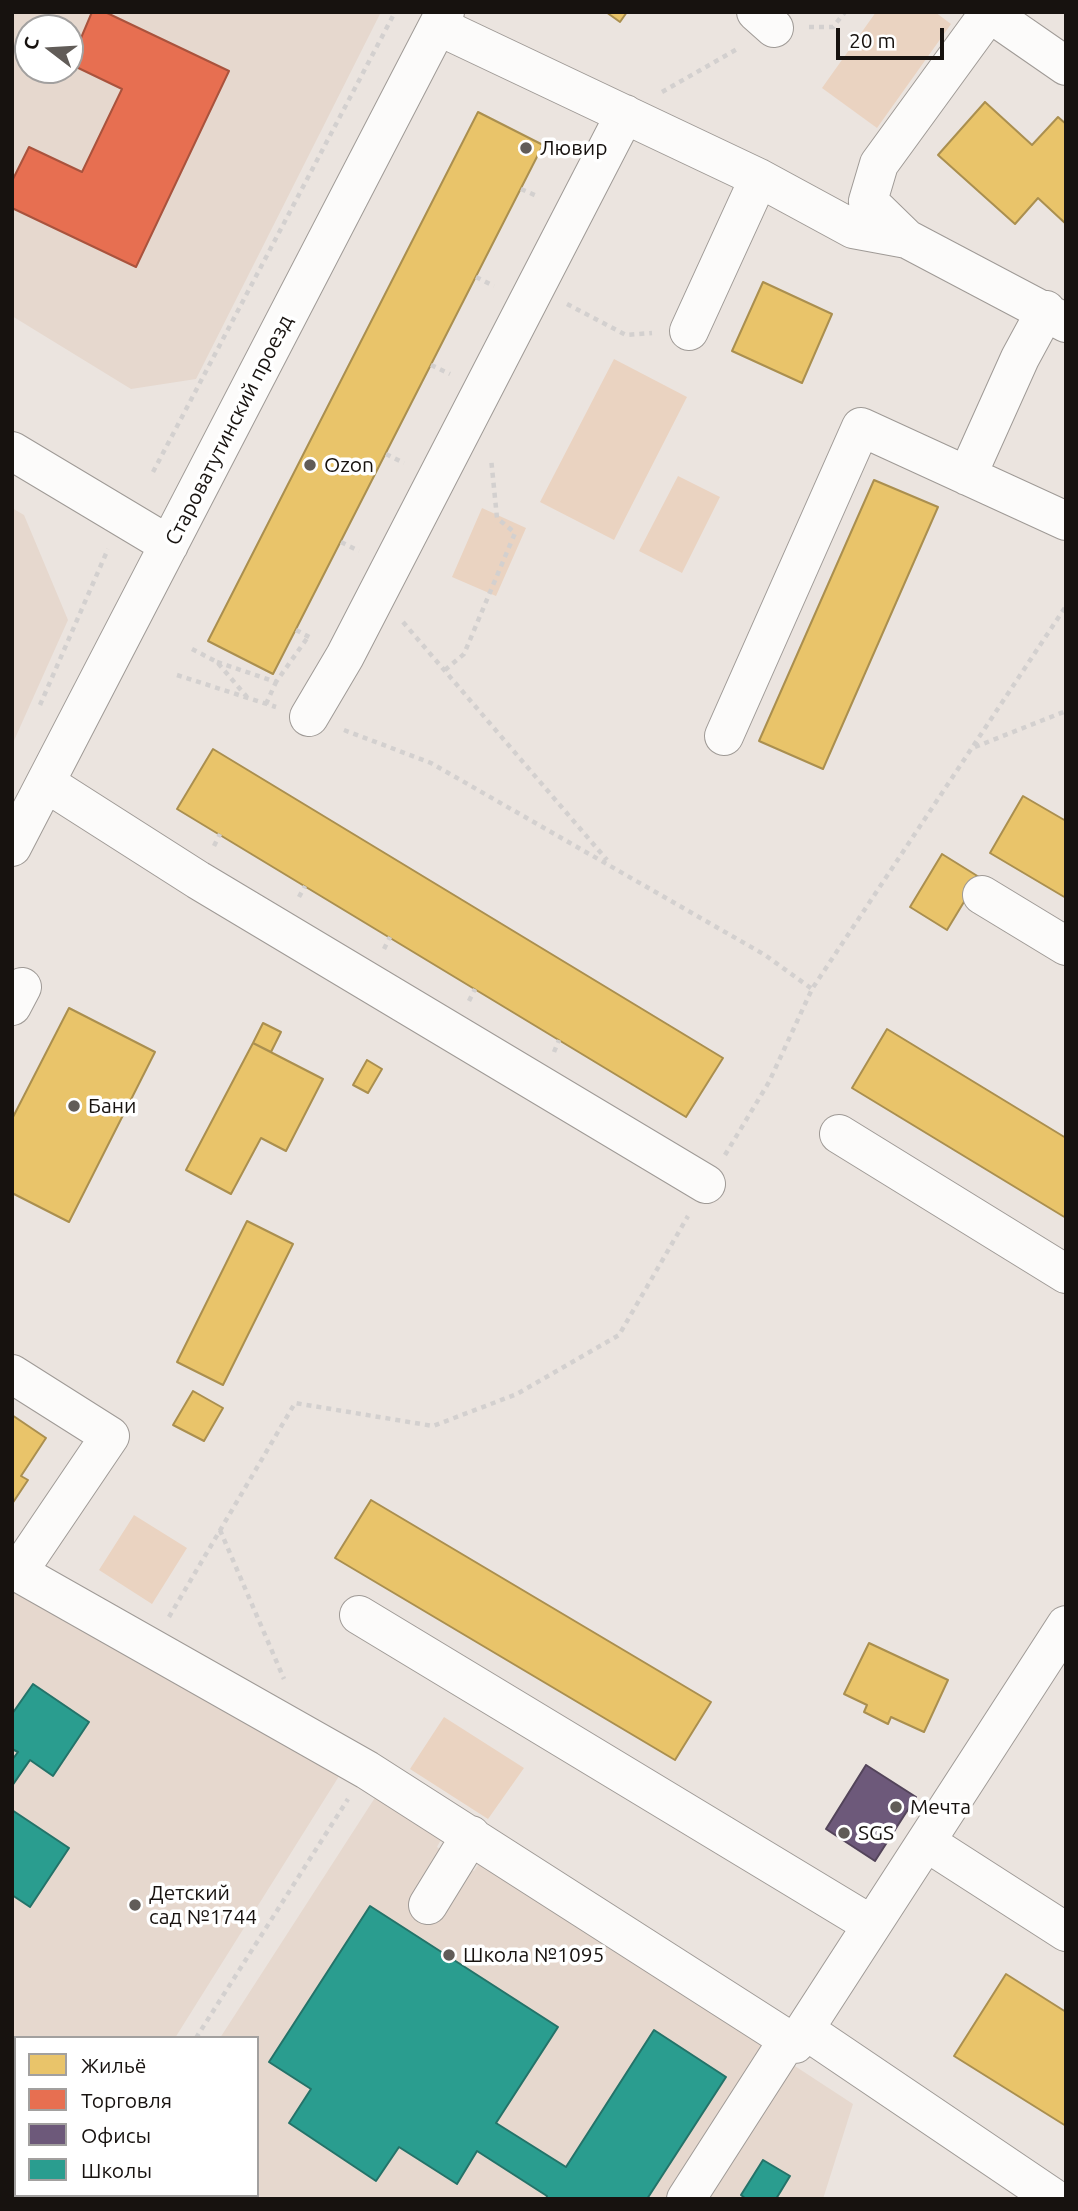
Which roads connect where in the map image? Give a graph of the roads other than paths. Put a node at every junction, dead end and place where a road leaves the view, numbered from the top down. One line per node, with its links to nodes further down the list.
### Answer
1 (988, 13): 3 (street); 6 (street)
2 (442, 19): 4 (street); 12 (street, Староватутинский проезд)
3 (1066, 66)
4 (625, 114): 5 (street); 13 (street)
5 (758, 178): 6 (street); 8 (street)
6 (907, 239): 7 (street)
7 (1056, 316): 10 (street)
8 (689, 331)
9 (12, 451): 12 (street)
10 (967, 476): 11 (street); 14 (street)
11 (1066, 521)
12 (169, 545): 15 (street, Староватутинский проезд)
13 (309, 717)
14 (724, 736)
15 (46, 783): 16 (street, Староватутинский проезд); 20 (street)
16 (12, 847)
17 (982, 895): 18 (street)
18 (1066, 946)
19 (839, 1134): 21 (street)
20 (706, 1184)
21 (1066, 1274)
22 (12, 1374): 23 (street)
23 (15, 1570): 26 (street)
24 (359, 1615): 29 (street)
25 (1066, 1625): 27 (street)
26 (471, 1835): 28 (street); 31 (street)
27 (926, 1842): 29 (street); 30 (street)
28 (428, 1905)
29 (872, 1925): 31 (street)
30 (1066, 1932)
31 (797, 2035): 32 (street); 33 (street)
32 (686, 2199)
33 (1055, 2199)

